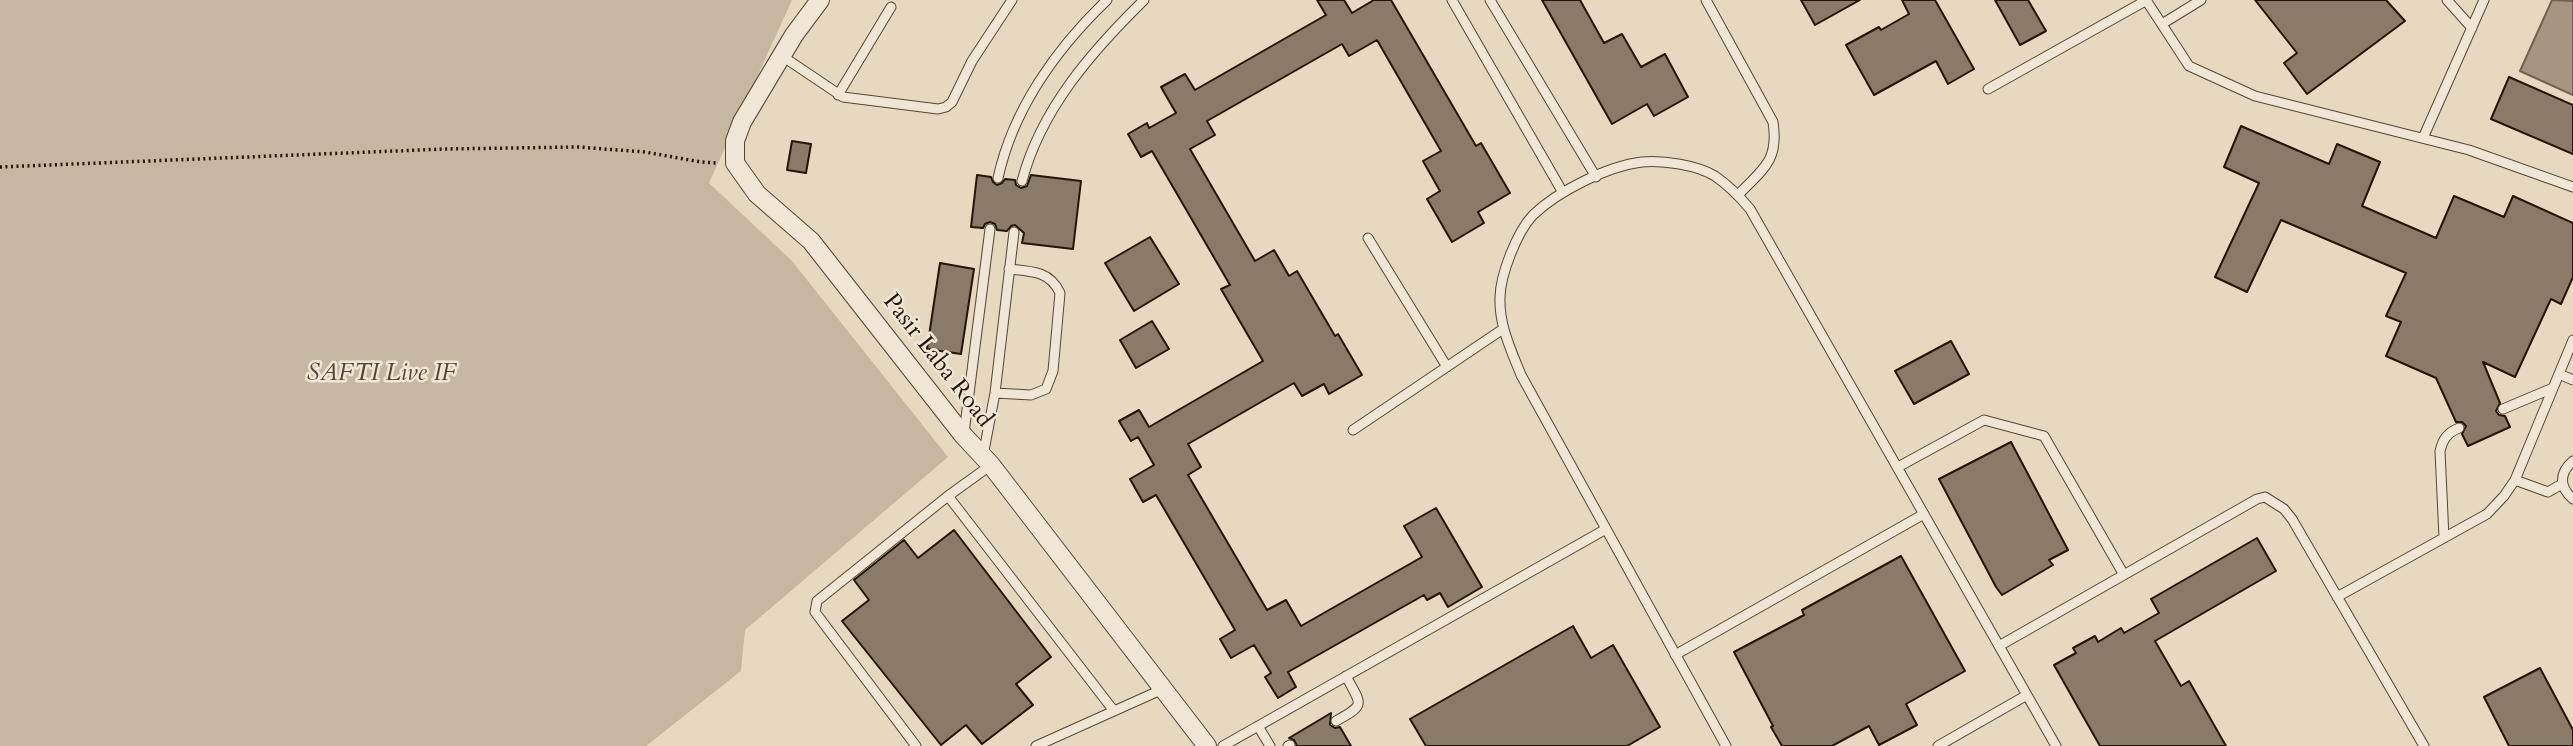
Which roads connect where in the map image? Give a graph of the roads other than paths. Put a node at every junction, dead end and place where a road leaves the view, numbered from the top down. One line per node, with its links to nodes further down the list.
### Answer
1 (820, 0): 15 (street)
2 (1012, 0): 17 (lane)
3 (1107, 0): 20 (lane)
4 (1144, 0): 21 (lane)
5 (1452, 0): 23 (lane)
6 (1490, 0): 19 (lane)
7 (1706, 0): 24 (lane)
8 (2147, 0): 13 (lane); 16 (lane)
9 (2201, 0): 13 (lane)
10 (2447, 0): 14 (lane)
11 (2484, 0): 14 (lane)
12 (891, 7): 17 (lane)
13 (2162, 24): 18 (lane)
14 (2472, 28): 18 (lane)
15 (782, 57): 17 (lane); 39 (street, Pasir Laba Road)
16 (1988, 89)
17 (838, 95)
18 (2423, 138): 22 (lane)
19 (1596, 177): 23 (lane); 24 (lane)
20 (998, 178)
21 (1022, 181)
22 (2573, 187)
23 (1562, 191): 29 (lane)
24 (1738, 195): 42 (lane)
25 (990, 229): 39 (lane)
26 (1013, 232): 28 (lane)
27 (1368, 238): 31 (lane)
28 (1009, 269): 35 (lane); 35 (lane)
29 (1503, 329): 31 (lane); 48 (lane)
30 (2573, 340): 32 (lane)
31 (1447, 367): 38 (lane)
32 (2559, 374): 33 (lane); 34 (lane)
33 (2573, 380)
34 (2553, 388): 36 (lane); 43 (lane)
35 (995, 393): 40 (lane)
36 (2503, 410)
37 (2459, 428): 49 (lane)
38 (1353, 430)
39 (963, 435): 40 (street, Pasir Laba Road)
40 (987, 461): 45 (lane); 55 (street, Pasir Laba Road)
41 (2573, 461): 44 (lane)
42 (1898, 467): 47 (lane); 50 (lane)
43 (2515, 480): 44 (lane); 49 (lane)
44 (2562, 484): 46 (lane)
45 (948, 496): 57 (lane); 60 (lane)
46 (2573, 499)
47 (1924, 514): 52 (lane); 53 (lane)
48 (1606, 529): 53 (lane); 54 (lane)
49 (2444, 538): 51 (lane)
50 (2124, 575): 51 (lane); 52 (lane)
51 (2337, 597): 68 (lane)
52 (1999, 646): 56 (lane)
53 (1675, 655): 65 (lane)
54 (1346, 676): 58 (lane); 59 (lane)
55 (1163, 689): 57 (lane); 62 (street, Pasir Laba Road)
56 (2027, 695): 66 (lane); 67 (lane)
57 (1114, 711): 61 (lane)
58 (1336, 720)
59 (1258, 726): 63 (lane); 64 (lane)
60 (916, 746)
61 (1036, 746)
62 (1207, 746)
63 (1223, 746)
64 (1270, 746)
65 (1726, 746)
66 (1938, 746)
67 (2056, 746)
68 (2424, 746)

